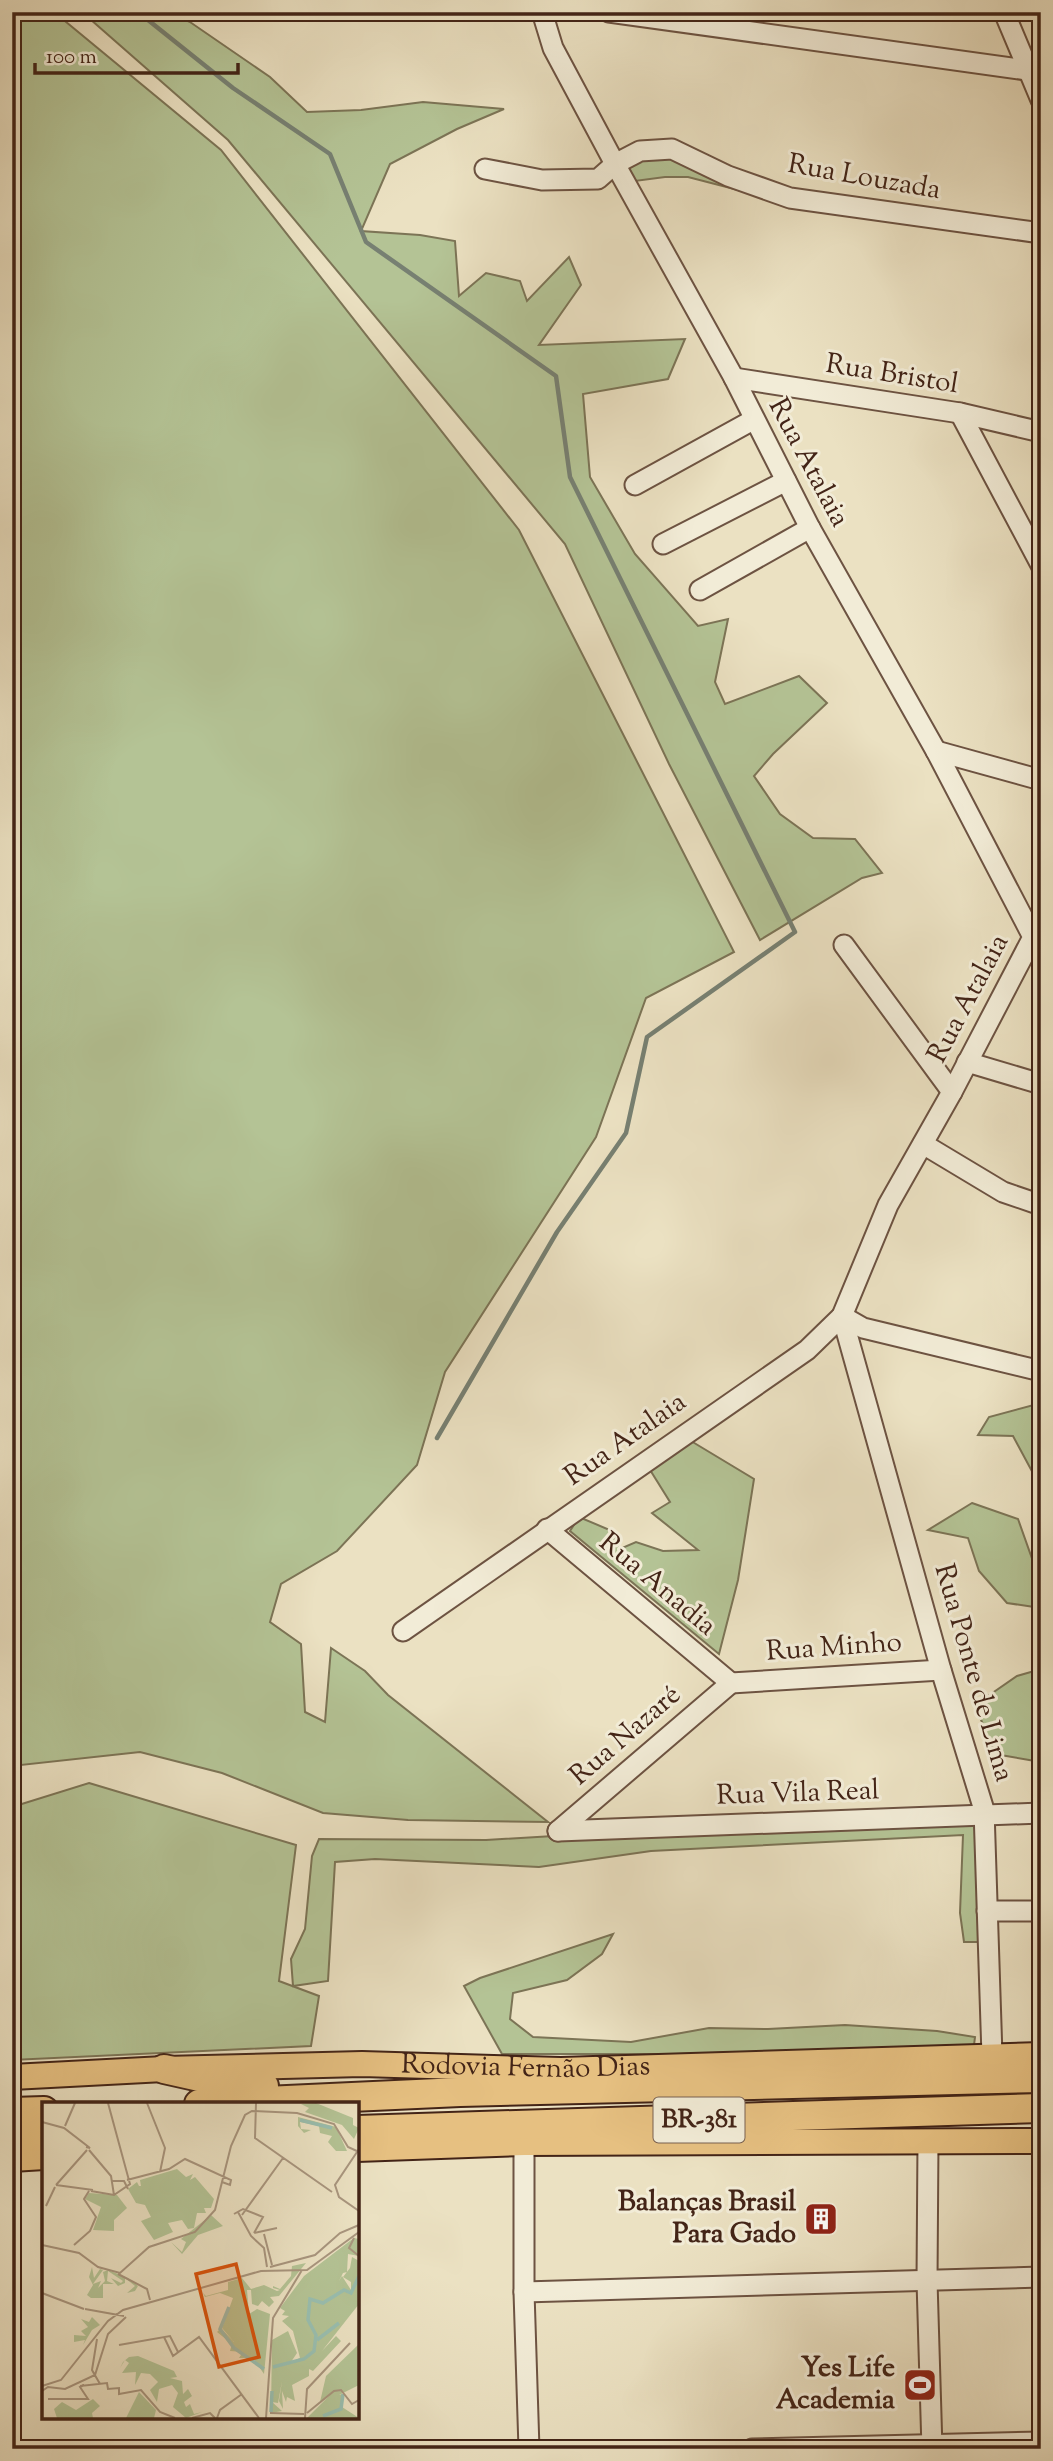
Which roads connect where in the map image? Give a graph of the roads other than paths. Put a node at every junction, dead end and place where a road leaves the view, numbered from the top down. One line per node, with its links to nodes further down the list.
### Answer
1 (542, 12): 6 (street, Rua Atalaia)
2 (609, 12): 4 (street)
3 (1004, 12): 4 (street)
4 (1034, 71): 5 (street)
5 (1041, 100)
6 (615, 164): 7 (street, Rua Louzada); 8 (street, Rua Louzada); 9 (street, Rua Atalaia)
7 (485, 169)
8 (1041, 233)
9 (734, 378): 10 (street, Rua Bristol); 11 (street, Rua Atalaia)
10 (960, 414): 12 (street, Rua Bristol); 17 (street)
11 (753, 421): 13 (street, Rua Atalaia); 14 (street)
12 (1041, 432)
13 (786, 481): 15 (street, Rua Atalaia); 16 (street)
14 (635, 485)
15 (810, 528): 18 (street); 19 (street, Rua Atalaia)
16 (663, 544)
17 (1041, 565)
18 (700, 590)
19 (936, 751): 20 (street); 21 (street, Rua Atalaia)
20 (1041, 780)
21 (1037, 938): 23 (street, Rua Atalaia)
22 (844, 945): 25 (street)
23 (967, 1062): 24 (street); 25 (street, Rua Atalaia)
24 (1041, 1084)
25 (952, 1092): 26 (street, Rua Atalaia)
26 (923, 1144): 27 (street); 28 (street, Rua Atalaia)
27 (1041, 1205)
28 (842, 1316): 29 (street); 30 (street, Rua Atalaia); 32 (street, Rua Ponte de Lima)
29 (1041, 1371)
30 (547, 1529): 31 (street, Rua Atalaia); 33 (street, Rua Anadia)
31 (403, 1631)
32 (941, 1670): 33 (street, Rua Minho); 35 (street, Rua Ponte de Lima)
33 (731, 1683): 36 (street, Rua Nazaré)
34 (1041, 1813): 35 (street, Rua Vila Real)
35 (984, 1815): 36 (street, Rua Vila Real); 37 (street, Rua Ponte de Lima)
36 (558, 1831)
37 (987, 1911): 38 (street); 40 (street, Rua Ponte de Lima)
38 (1041, 1911)
39 (1041, 2055): 40 (main road, Rodovia Fernão Dias / BR-381)
40 (992, 2056): 41 (main road, Rodovia Fernão Dias / BR-381)
41 (164, 2069): 42 (main road, Rodovia Fernão Dias / BR-381); 44 (highway)
42 (12, 2077)
43 (1041, 2078): 44 (highway, Rodovia Fernão Dias / BR-381)
44 (466, 2092): 45 (highway, Rodovia Fernão Dias / BR-381)
45 (244, 2102)
46 (1041, 2108): 49 (highway, Rodovia Fernão Dias / BR-381)
47 (42, 2111): 48 (highway)
48 (12, 2112)
49 (359, 2130)
50 (12, 2137): 55 (highway)
51 (928, 2141): 52 (main road, BR-381); 53 (main road, BR-381); 58 (street)
52 (1041, 2141)
53 (524, 2143): 54 (main road, BR-381); 59 (street)
54 (359, 2149)
55 (33, 2152): 56 (main road)
56 (12, 2173)
57 (1041, 2277): 58 (street)
58 (927, 2281): 59 (street); 61 (street)
59 (524, 2292): 62 (street)
60 (1041, 2442): 61 (street)
61 (932, 2446): 63 (street)
62 (529, 2449)
63 (752, 2449)

